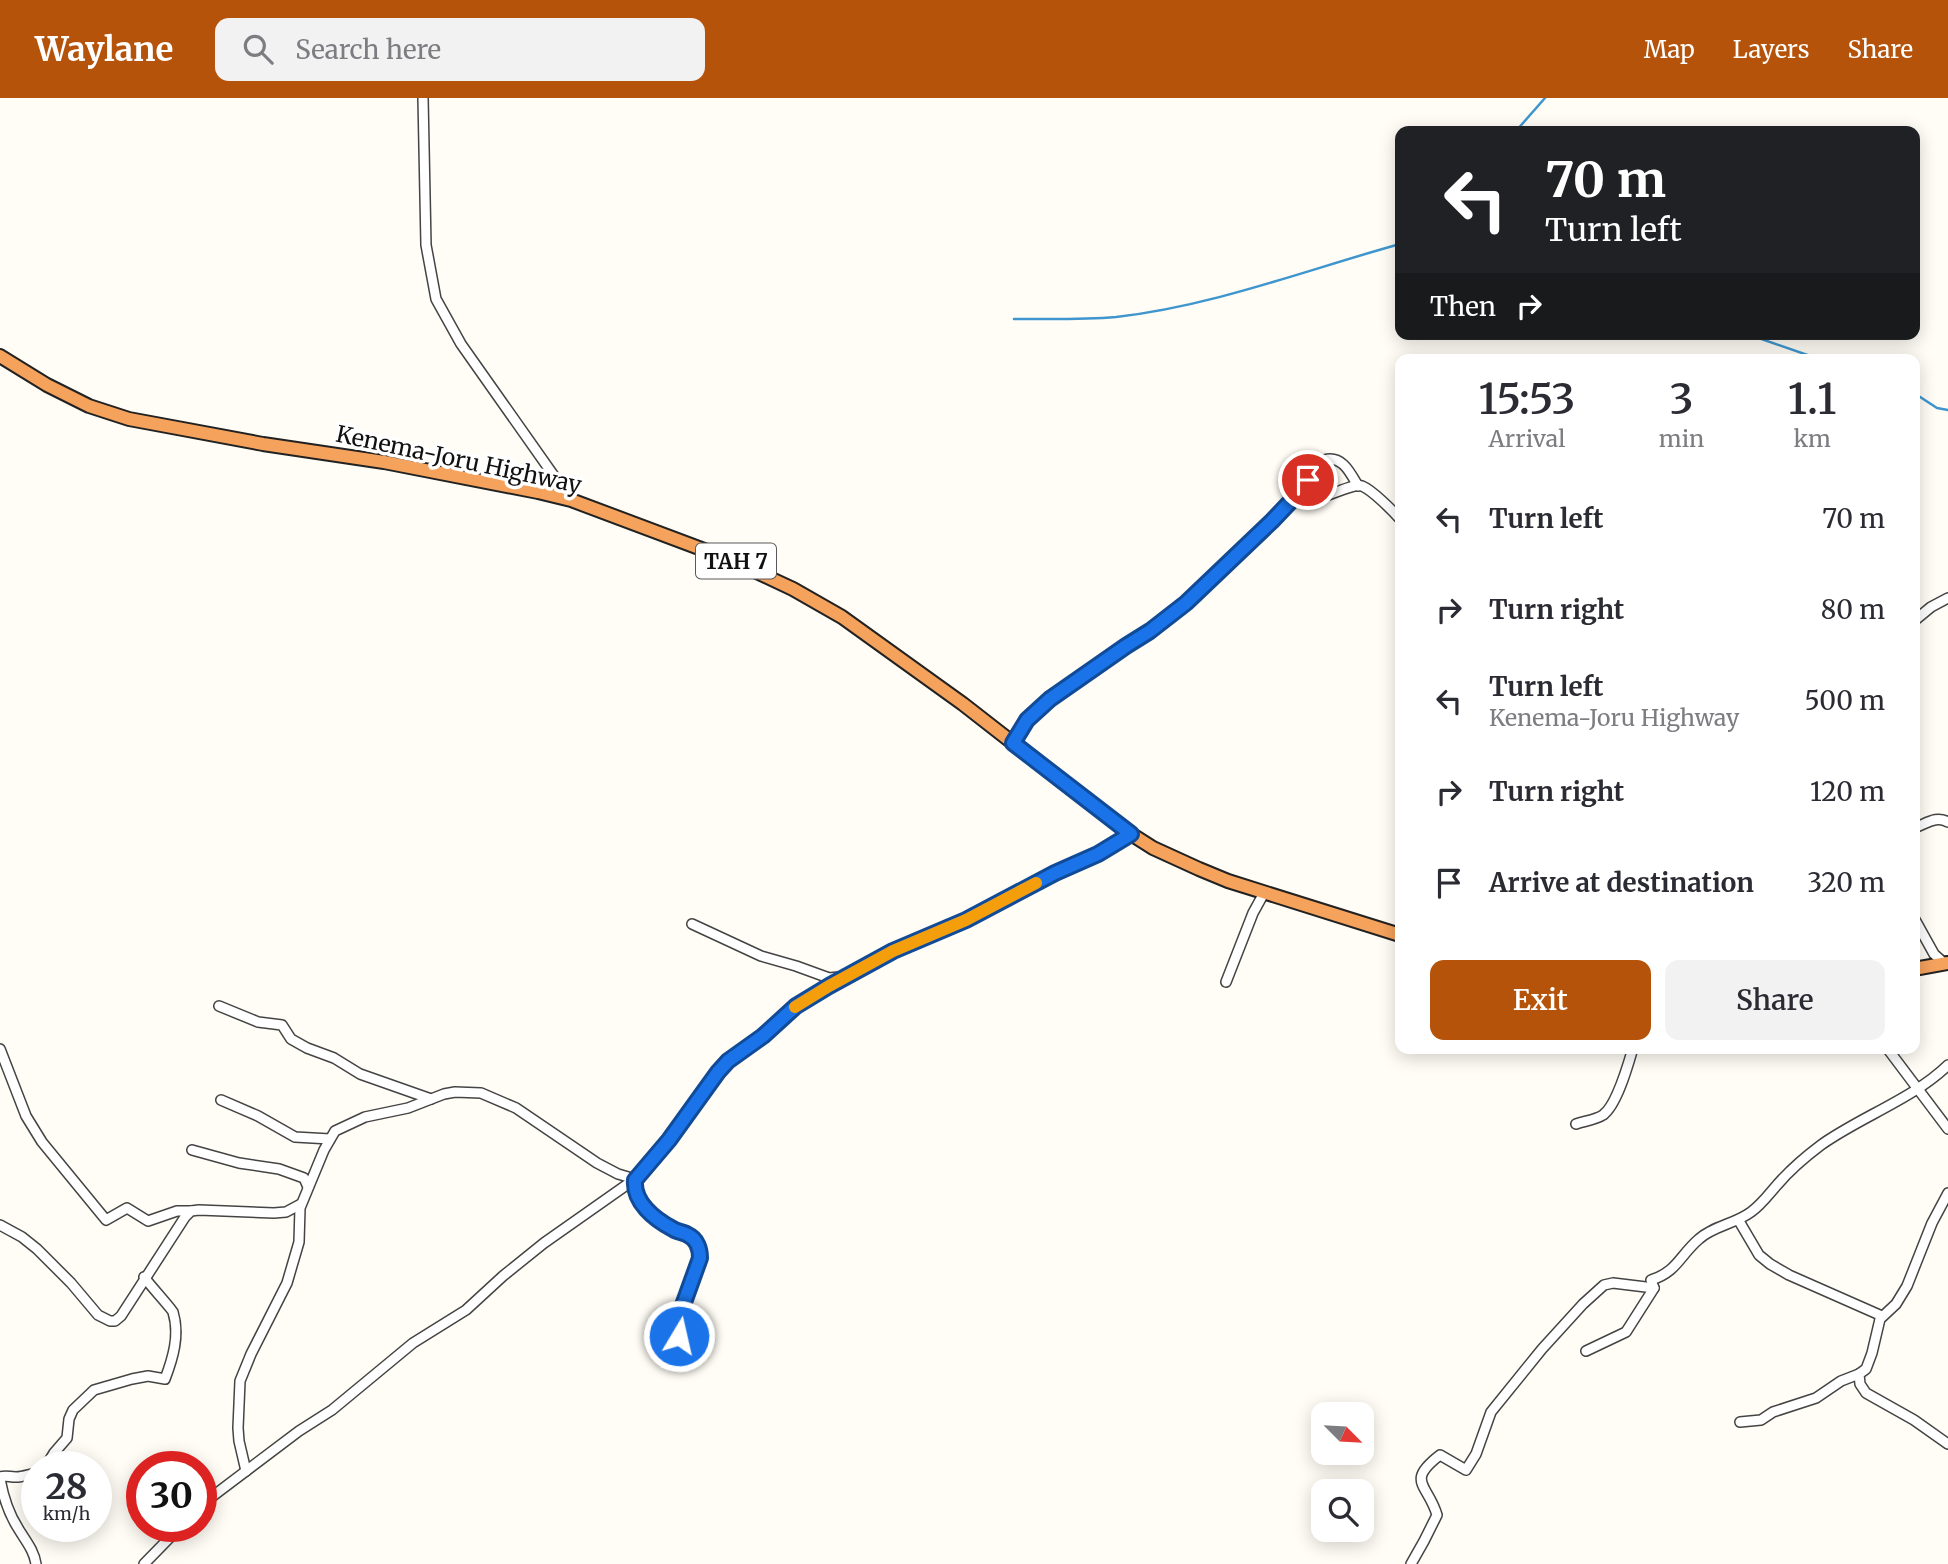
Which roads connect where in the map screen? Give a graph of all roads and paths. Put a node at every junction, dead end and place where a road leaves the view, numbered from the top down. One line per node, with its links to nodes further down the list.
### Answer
1 (423, 98): 4 (street)
2 (0, 356): 4 (highway, Kenema-Joru Highway / TAH 7)
3 (1358, 486): 5 (street); 5 (street); 6 (street)
4 (570, 500): 9 (highway, Kenema-Joru Highway / TAH 7)
5 (1292, 500): 9 (street)
6 (1395, 514)
7 (1948, 598): 8 (street)
8 (1920, 616)
9 (1013, 743): 12 (highway, Kenema-Joru Highway / TAH 7)
10 (1948, 822): 11 (street)
11 (1920, 825)
12 (1131, 834): 13 (highway, Kenema-Joru Highway / TAH 7); 19 (street)
13 (1264, 893): 16 (highway, Kenema-Joru Highway / TAH 7); 20 (street)
14 (692, 924): 19 (street)
15 (1920, 929): 17 (street)
16 (1395, 932)
17 (1946, 963): 18 (highway)
18 (1920, 968)
19 (845, 977): 33 (street)
20 (1226, 982)
21 (219, 1006): 27 (street)
22 (0, 1049): 37 (street)
23 (1631, 1054): 29 (street)
24 (1892, 1054): 26 (street)
25 (1948, 1065): 26 (street)
26 (1917, 1088): 30 (street); 38 (street)
27 (431, 1099): 31 (street); 33 (street)
28 (221, 1100): 31 (street)
29 (1576, 1124)
30 (1948, 1129)
31 (330, 1139): 34 (street)
32 (192, 1150): 34 (street)
33 (635, 1180): 43 (street); 49 (street)
34 (308, 1187): 36 (street)
35 (1948, 1193): 42 (street)
36 (301, 1204): 37 (street); 49 (street)
37 (191, 1212): 40 (street)
38 (1739, 1221): 41 (street); 42 (street)
39 (0, 1225): 40 (street)
40 (145, 1278): 48 (street)
41 (1654, 1288): 44 (street); 56 (street)
42 (1882, 1316): 45 (street)
43 (682, 1347)
44 (1586, 1352)
45 (1859, 1374): 46 (street); 47 (street)
46 (1740, 1422)
47 (1948, 1444)
48 (56, 1451)
49 (246, 1471): 52 (street)
50 (21, 1476): 51 (street)
51 (0, 1478): 54 (street)
52 (217, 1493)
53 (165, 1542): 55 (street)
54 (36, 1564)
55 (144, 1564)
56 (1411, 1564)

